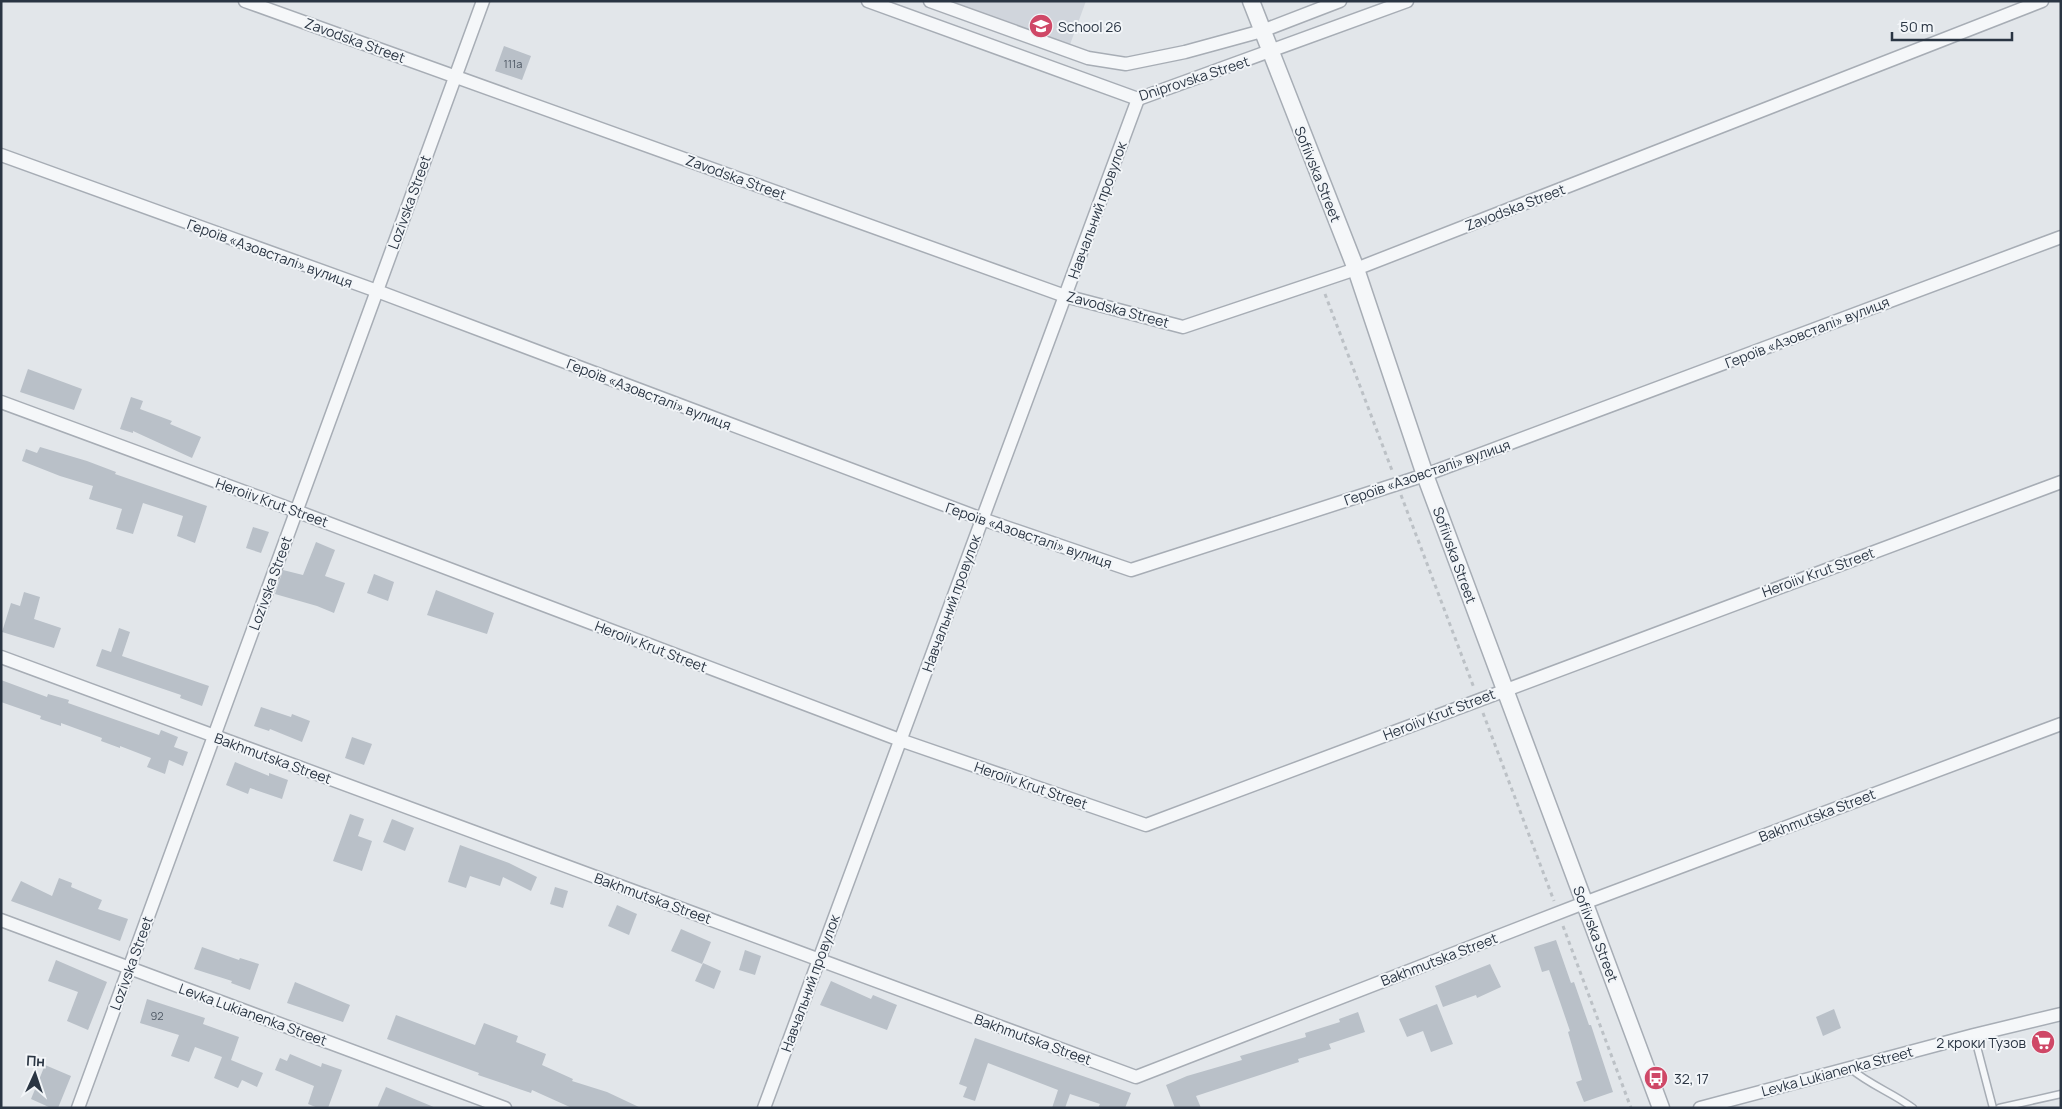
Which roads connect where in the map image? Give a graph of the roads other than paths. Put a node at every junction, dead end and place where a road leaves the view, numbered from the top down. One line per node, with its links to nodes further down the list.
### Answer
1 (246, 1): 11 (street, Zavodska Street)
2 (483, 1): 11 (street, Lozivska Street)
3 (868, 1): 12 (street, Dniprovska Street)
4 (930, 1): 9 (street, Dniprovska Street)
5 (1251, 1): 9 (street, Sofiivska Street)
6 (1340, 1): 9 (street, Dniprovska Street)
7 (1407, 1): 10 (street, Dniprovska Street)
8 (2042, 1): 15 (street, Zavodska Street)
9 (1262, 30): 10 (street, Sofiivska Street)
10 (1270, 52): 12 (street, Dniprovska Street); 15 (street, Sofiivska Street)
11 (455, 76): 16 (street, Lozivska Street); 17 (street, Zavodska Street)
12 (1138, 99): 17 (street, Навчальний провулок)
13 (1, 155): 16 (street, Героїв «Азовсталі» вулиця)
14 (2061, 237): 19 (street, Героїв «Азовсталі» вулиця)
15 (1356, 268): 17 (street, Zavodska Street); 19 (street, Sofiivska Street)
16 (377, 291): 21 (street, Lozivska Street); 22 (street, Героїв «Азовсталі» вулиця)
17 (1065, 296): 22 (street, Навчальний провулок)
18 (1, 402): 21 (street, Heroiiv Krut Street)
19 (1425, 475): 22 (street, Героїв «Азовсталі» вулиця); 24 (street, Sofiivska Street)
20 (2061, 482): 24 (street, Heroiiv Krut Street)
21 (296, 511): 26 (street, Lozivska Street); 27 (street, Heroiiv Krut Street)
22 (982, 520): 27 (street, Навчальний провулок)
23 (1, 657): 26 (street, Bakhmutska Street)
24 (1505, 690): 27 (street, Heroiiv Krut Street); 28 (street, Sofiivska Street)
25 (2061, 724): 28 (street, Bakhmutska Street)
26 (214, 736): 30 (street, Bakhmutska Street); 31 (street, Lozivska Street)
27 (900, 740): 30 (street, Навчальний провулок)
28 (1584, 903): 30 (street, Bakhmutska Street); 39 (street, Sofiivska Street)
29 (1, 920): 31 (street, Levka Lukianenka Street)
30 (819, 960): 38 (street, Навчальний провулок)
31 (129, 968): 36 (street, Lozivska Street); 37 (street, Levka Lukianenka Street)
32 (2061, 1014): 33 (street, Levka Lukianenka Street)
33 (1974, 1035): 34 (street, Levka Lukianenka Street); 42 (lane)
34 (1850, 1068): 40 (street, Levka Lukianenka Street); 41 (lane)
35 (2061, 1094): 43 (lane)
36 (78, 1108)
37 (505, 1108)
38 (764, 1108)
39 (1661, 1108)
40 (1700, 1108)
41 (1913, 1108)
42 (1993, 1108)
43 (1999, 1108)

